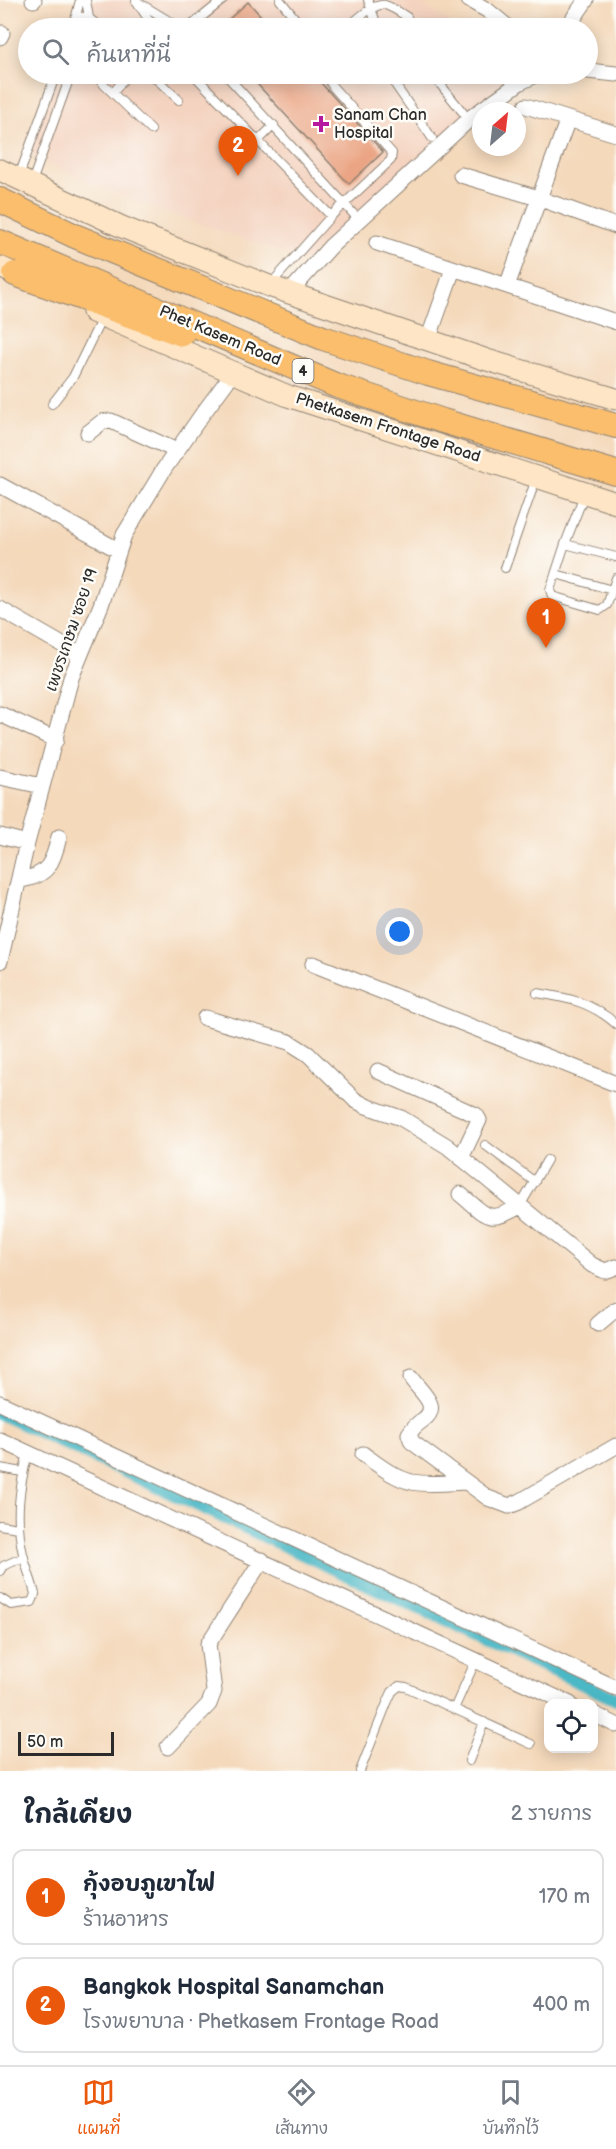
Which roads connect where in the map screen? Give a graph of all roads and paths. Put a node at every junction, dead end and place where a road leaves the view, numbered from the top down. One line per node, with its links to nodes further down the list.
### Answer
1 (80, 0): 10 (lane)
2 (86, 0): 12 (lane)
3 (136, 0): 13 (lane); 14 (lane)
4 (223, 0): 15 (lane)
5 (280, 0): 16 (lane)
6 (368, 0): 9 (lane)
7 (469, 0): 19 (street)
8 (586, 0): 20 (street)
9 (371, 10): 11 (lane); 17 (lane); 18 (lane)
10 (78, 16): 12 (lane)
11 (407, 17)
12 (89, 18)
13 (148, 18)
14 (166, 18)
15 (200, 18)
16 (295, 18)
17 (360, 18)
18 (374, 18)
19 (496, 18)
20 (574, 18)
21 (598, 72): 22 (street)
22 (616, 74)
23 (52, 84): 45 (lane)
24 (66, 84): 45 (lane)
25 (104, 84): 34 (lane)
26 (120, 84): 34 (lane)
27 (162, 84): 35 (lane)
28 (203, 84): 43 (lane)
29 (235, 84): 39 (lane)
30 (331, 84): 48 (lane)
31 (396, 84): 42 (lane)
32 (440, 84): 38 (lane)
33 (512, 84): 38 (street)
34 (113, 93): 40 (lane)
35 (179, 100)
36 (526, 106): 37 (street)
37 (568, 119): 41 (street); 46 (street)
38 (469, 120): 50 (street)
39 (274, 125): 43 (lane); 48 (lane)
40 (151, 130)
41 (616, 134)
42 (432, 138)
43 (258, 141): 49 (lane)
44 (461, 175): 46 (street)
45 (16, 177): 56 (main road)
46 (538, 198): 51 (street); 57 (street)
47 (0, 200): 66 (highway, 4)
48 (344, 203): 49 (lane); 50 (lane)
49 (331, 216): 56 (lane)
50 (360, 220): 58 (street)
51 (616, 226)
52 (0, 242): 63 (highway, Phet Kasem Road / 4)
53 (377, 243): 54 (street)
54 (453, 269): 57 (street); 61 (street)
55 (7, 271): 59 (main road, Phetkasem Frontage Road / 4); 63 (highway)
56 (269, 286): 58 (main road)
57 (507, 286): 60 (street)
58 (290, 292): 61 (main road)
59 (103, 317): 62 (main road, Phetkasem Frontage Road / 4); 65 (lane)
60 (616, 322)
61 (428, 340): 64 (main road)
62 (233, 374): 68 (street, เพชรเกษม ซอย 19); 70 (main road, Phetkasem Frontage Road / 4)
63 (335, 385): 69 (highway, Phet Kasem Road / 4)
64 (616, 399)
65 (52, 404)
66 (616, 426)
67 (88, 433): 68 (street)
68 (177, 451): 75 (street, เพชรเกษม ซอย 19)
69 (616, 473)
70 (536, 477): 72 (main road, Phetkasem Frontage Road / 4); 77 (lane)
71 (0, 485): 75 (street)
72 (584, 494): 73 (main road, Phetkasem Frontage Road / 4); 74 (lane)
73 (616, 503)
74 (565, 544): 76 (lane); 78 (lane)
75 (118, 550): 82 (street, เพชรเกษม ซอย 19)
76 (616, 557)
77 (505, 568)
78 (556, 574): 80 (lane); 80 (lane)
79 (616, 578): 80 (lane)
80 (612, 590)
81 (0, 609): 82 (street)
82 (80, 655): 84 (street, เพชรเกษม ซอย 19)
83 (0, 714): 84 (street)
84 (56, 740): 86 (street, เพชรเกษม ซอย 19)
85 (0, 777): 86 (street)
86 (42, 786): 89 (street, เพชรเกษม ซอย 19)
87 (0, 836): 89 (street)
88 (59, 837): 90 (street)
89 (27, 843): 90 (street, เพชรเกษม ซอย 19)
90 (20, 880): 91 (street, เพชรเกษม ซอย 19)
91 (7, 901): 92 (street, เพชรเกษม ซอย 19)
92 (0, 960)
93 (313, 964): 98 (street)
94 (537, 993): 96 (lane)
95 (205, 1018): 100 (street)
96 (616, 1024)
97 (378, 1071): 100 (street)
98 (616, 1084)
99 (485, 1145): 102 (lane)
100 (461, 1158): 104 (street)
101 (548, 1160): 102 (lane)
102 (535, 1182): 104 (lane)
103 (460, 1194): 104 (street)
104 (520, 1206): 105 (street)
105 (616, 1268)
106 (616, 1309): 107 (street)
107 (598, 1324)
108 (411, 1378): 116 (street)
109 (0, 1403): 124 (street)
110 (0, 1440): 112 (street)
111 (616, 1446): 116 (street)
112 (28, 1453): 115 (lane); 120 (street)
113 (363, 1454): 116 (street)
114 (0, 1468): 115 (lane)
115 (23, 1472): 118 (lane)
116 (464, 1482)
117 (0, 1525): 118 (lane)
118 (18, 1528): 119 (lane)
119 (24, 1557): 121 (lane); 122 (lane)
120 (262, 1560): 123 (street); 131 (street)
121 (0, 1571)
122 (0, 1598)
123 (476, 1660): 125 (street); 126 (lane)
124 (616, 1688)
125 (559, 1699)
126 (454, 1709): 128 (lane); 133 (lane)
127 (598, 1716): 129 (street)
128 (484, 1722): 130 (lane); 132 (lane)
129 (616, 1725)
130 (531, 1744)
131 (168, 1747)
132 (469, 1761)
133 (360, 1771)

